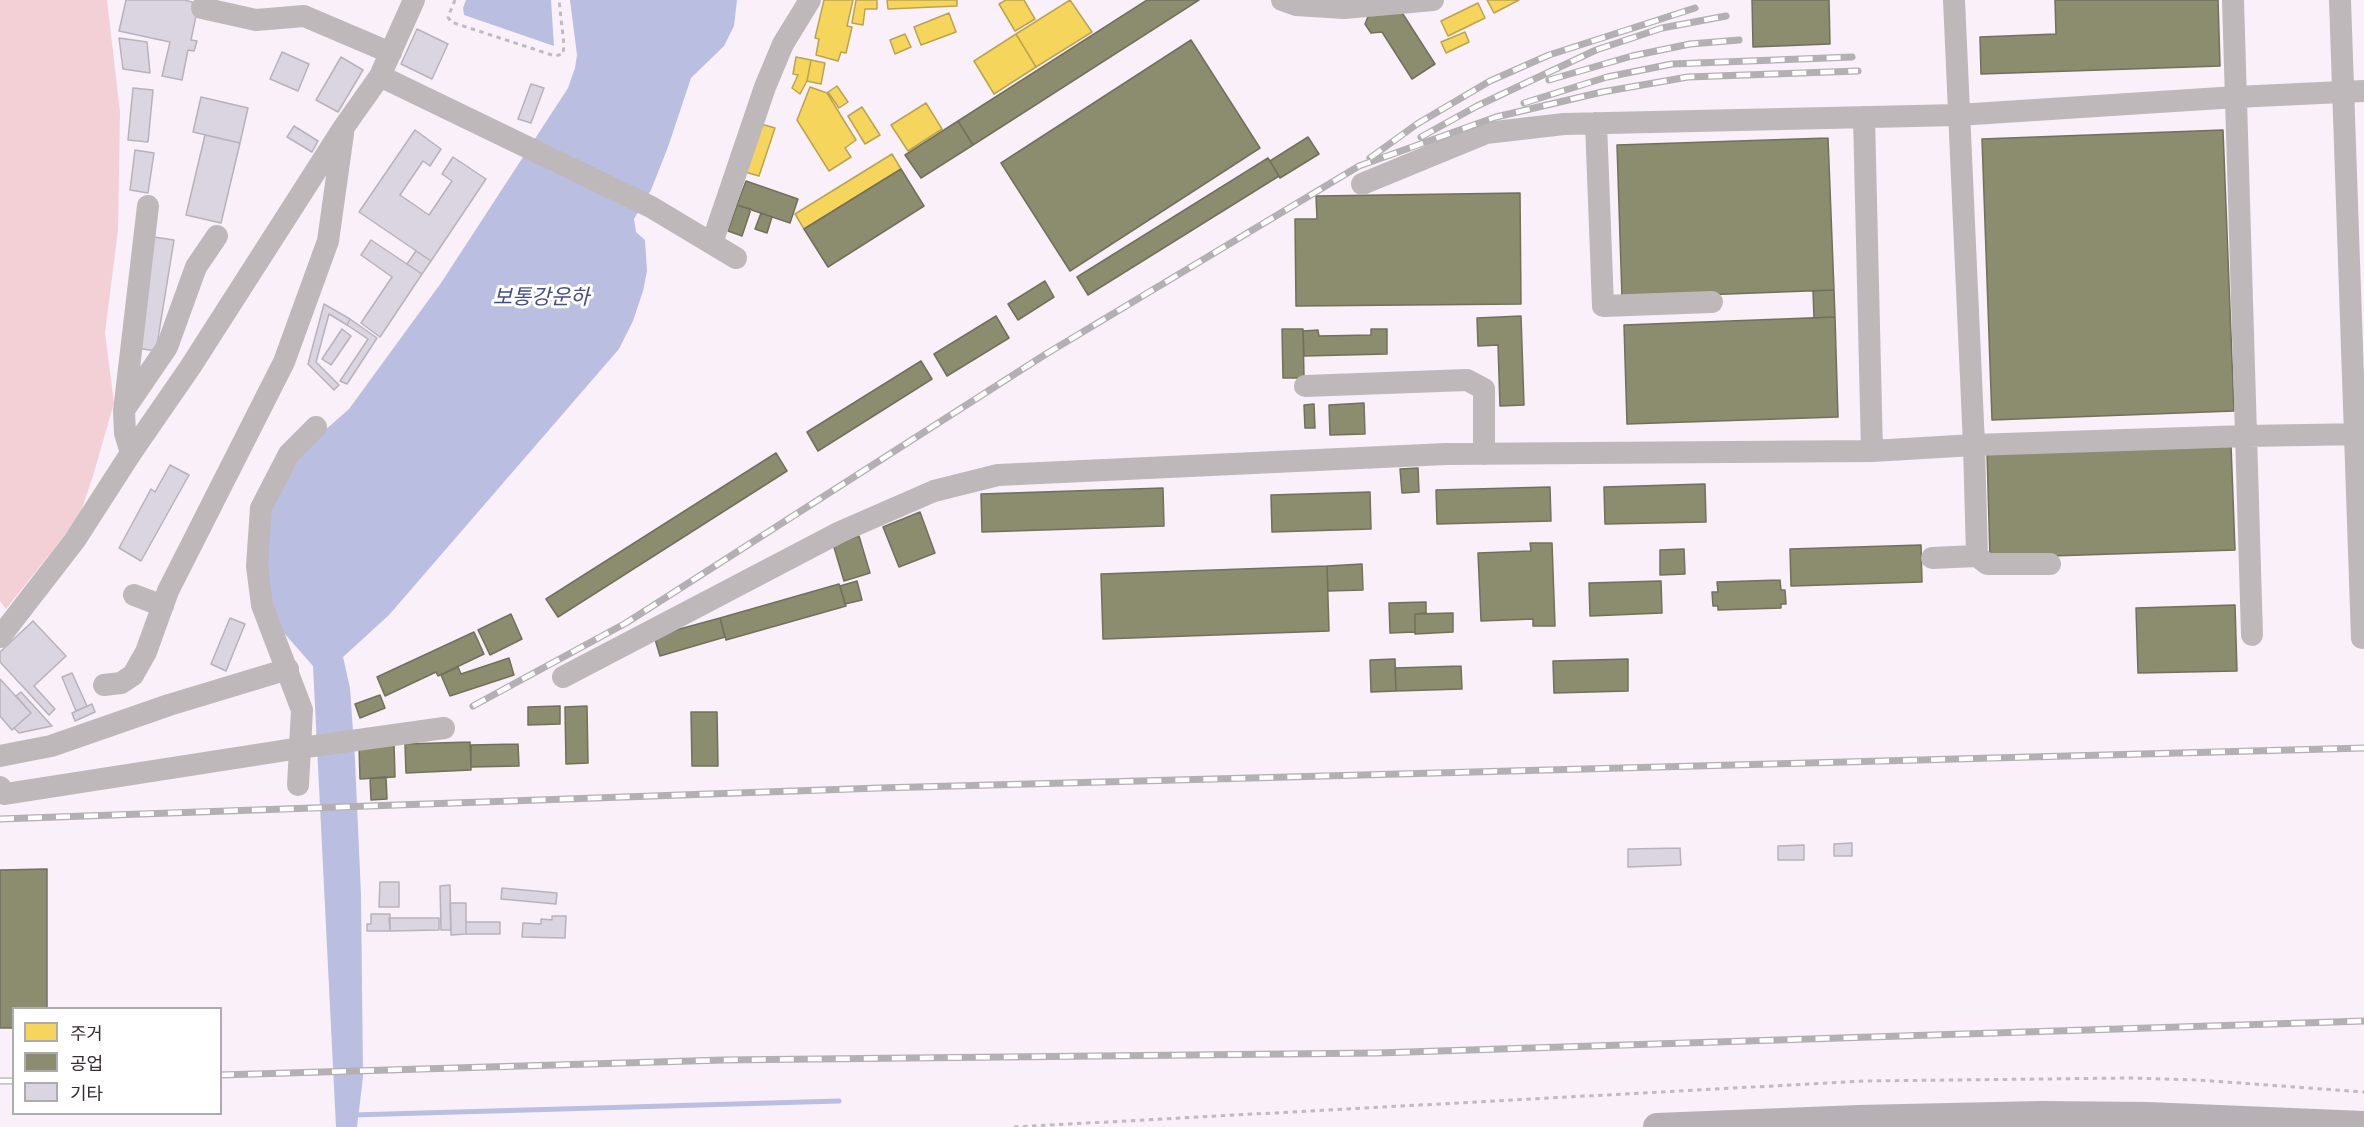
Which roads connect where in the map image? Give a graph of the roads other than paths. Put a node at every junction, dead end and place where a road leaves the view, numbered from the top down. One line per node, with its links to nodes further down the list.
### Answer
1 (414, 0): 10 (street)
2 (810, 0): 21 (street)
3 (1282, 0): 7 (street)
4 (1954, 0): 14 (street)
5 (2233, 0): 13 (street)
6 (2340, 0): 12 (street)
7 (1426, 1)
8 (232, 7): 9 (street); 10 (street)
9 (202, 8)
10 (391, 52): 11 (street)
11 (380, 76): 17 (street); 21 (street)
12 (2353, 91): 13 (street); 27 (street)
13 (2236, 97): 14 (street); 28 (street)
14 (1958, 115): 15 (street); 29 (street)
15 (1863, 117): 16 (street); 30 (street)
16 (1596, 123): 18 (street); 23 (street)
17 (344, 127): 31 (street); 37 (street)
18 (1362, 184)
19 (148, 206): 25 (street)
20 (217, 236): 25 (street)
21 (712, 243): 22 (street)
22 (736, 258)
23 (1712, 302)
24 (1305, 386): 32 (street)
25 (124, 411): 31 (street)
26 (316, 427): 41 (street)
27 (2360, 434): 28 (street); 40 (street)
28 (2246, 436): 29 (street); 38 (street)
29 (1974, 445): 30 (street); 33 (street)
30 (1872, 451): 32 (street)
31 (131, 453): 39 (street)
32 (1484, 454): 42 (street)
33 (1977, 556): 34 (street); 35 (street)
34 (1932, 558)
35 (2050, 564)
36 (134, 595): 37 (street)
37 (163, 606): 43 (street)
38 (2252, 635)
39 (0, 637)
40 (2362, 639)
41 (288, 669): 45 (street); 46 (street)
42 (563, 677)
43 (104, 686)
44 (444, 728): 45 (street)
45 (300, 748): 47 (street); 48 (street)
46 (0, 756)
47 (298, 785)
48 (0, 787)
49 (2146, 1122): 50 (main road); 51 (main road)
50 (2364, 1125)
51 (1657, 1127)

